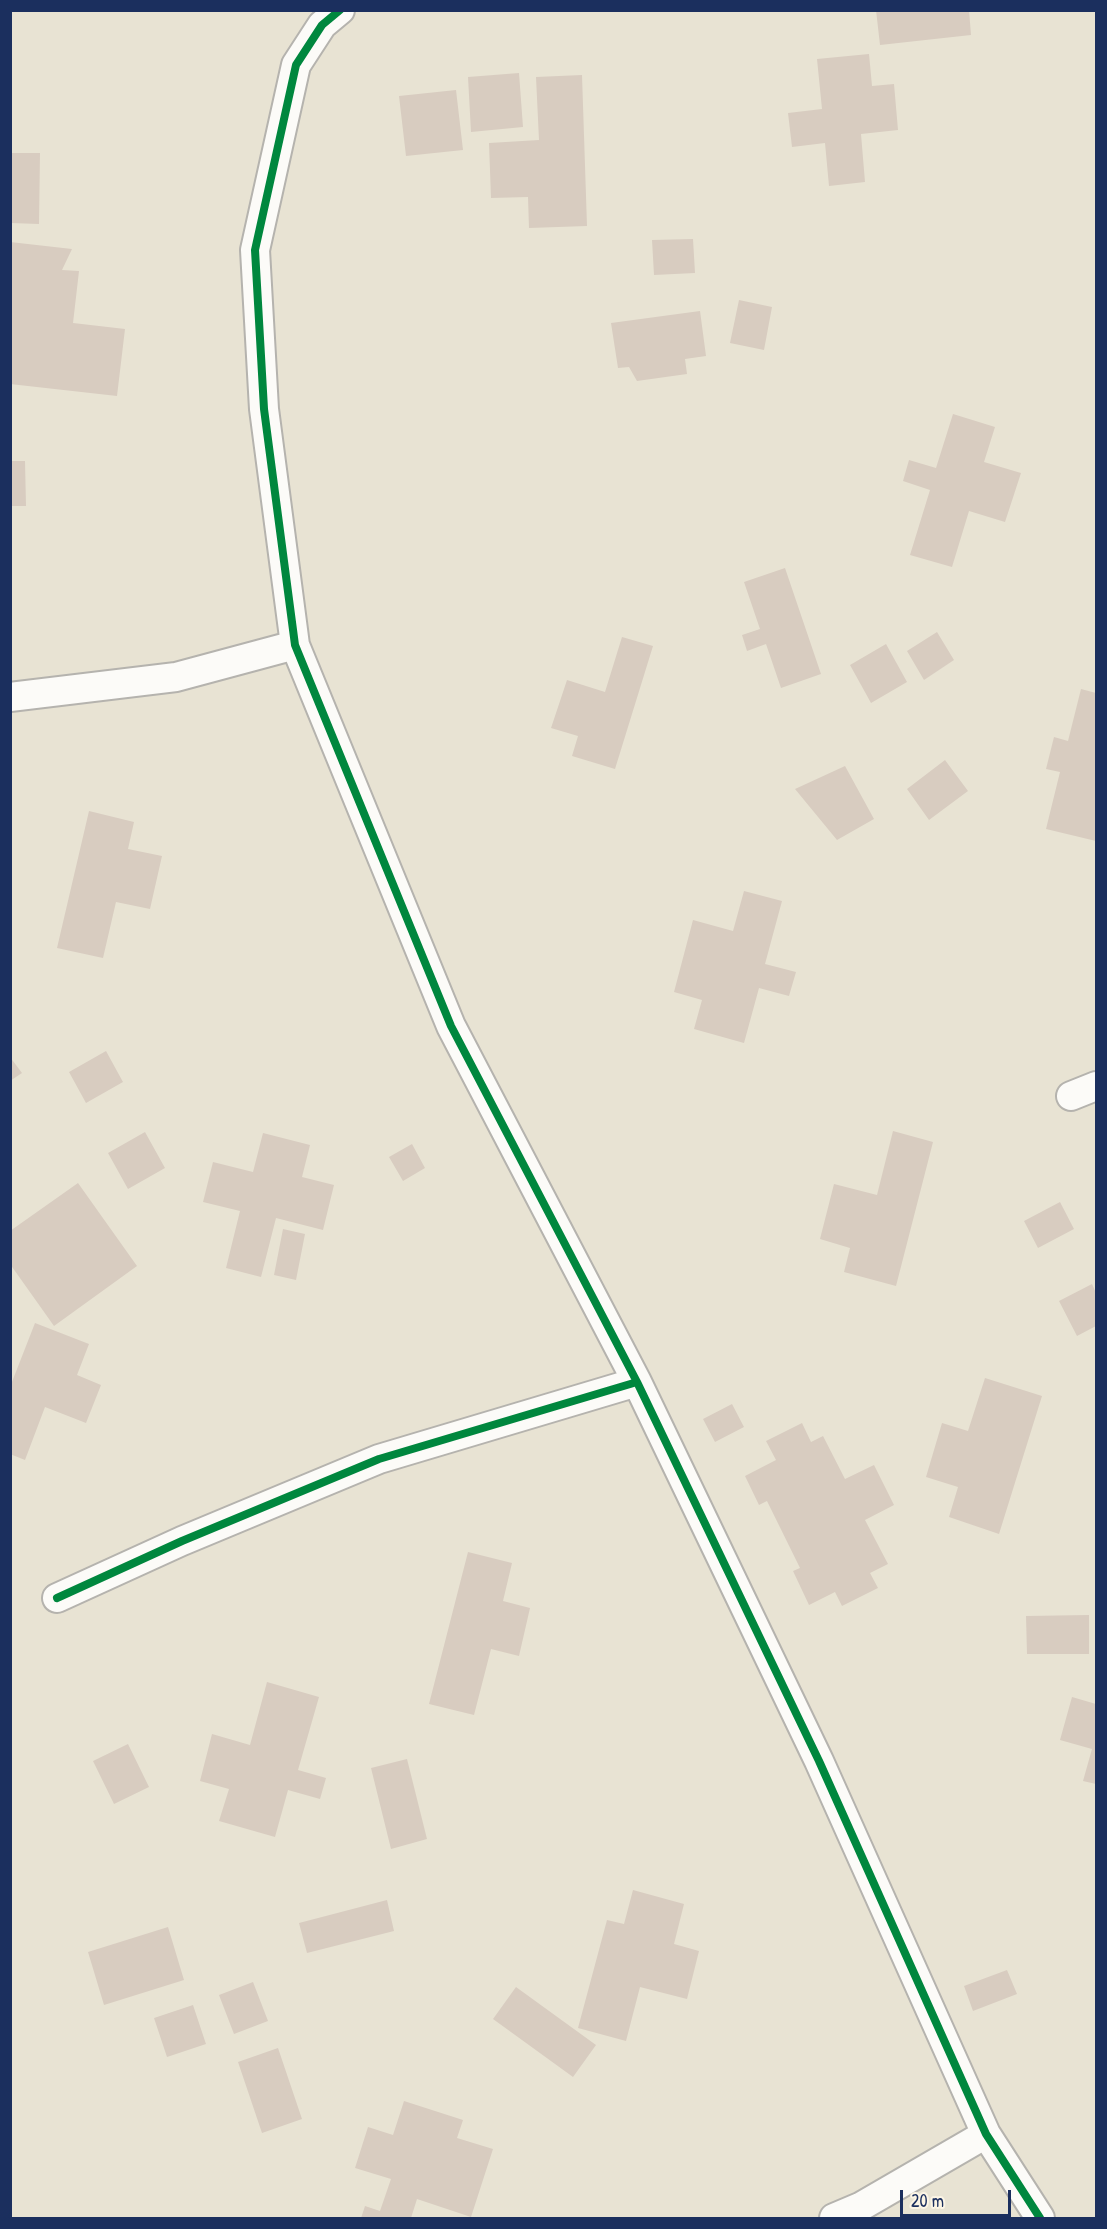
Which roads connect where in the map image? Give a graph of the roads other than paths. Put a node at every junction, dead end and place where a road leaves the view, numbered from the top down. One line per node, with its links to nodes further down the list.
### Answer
1 (340, 10): 2 (street)
2 (295, 645): 3 (street); 4 (street)
3 (10, 697)
4 (637, 1382): 5 (street); 6 (street)
5 (57, 1598)
6 (986, 2134): 7 (street); 8 (street)
7 (834, 2218)
8 (1040, 2218)

